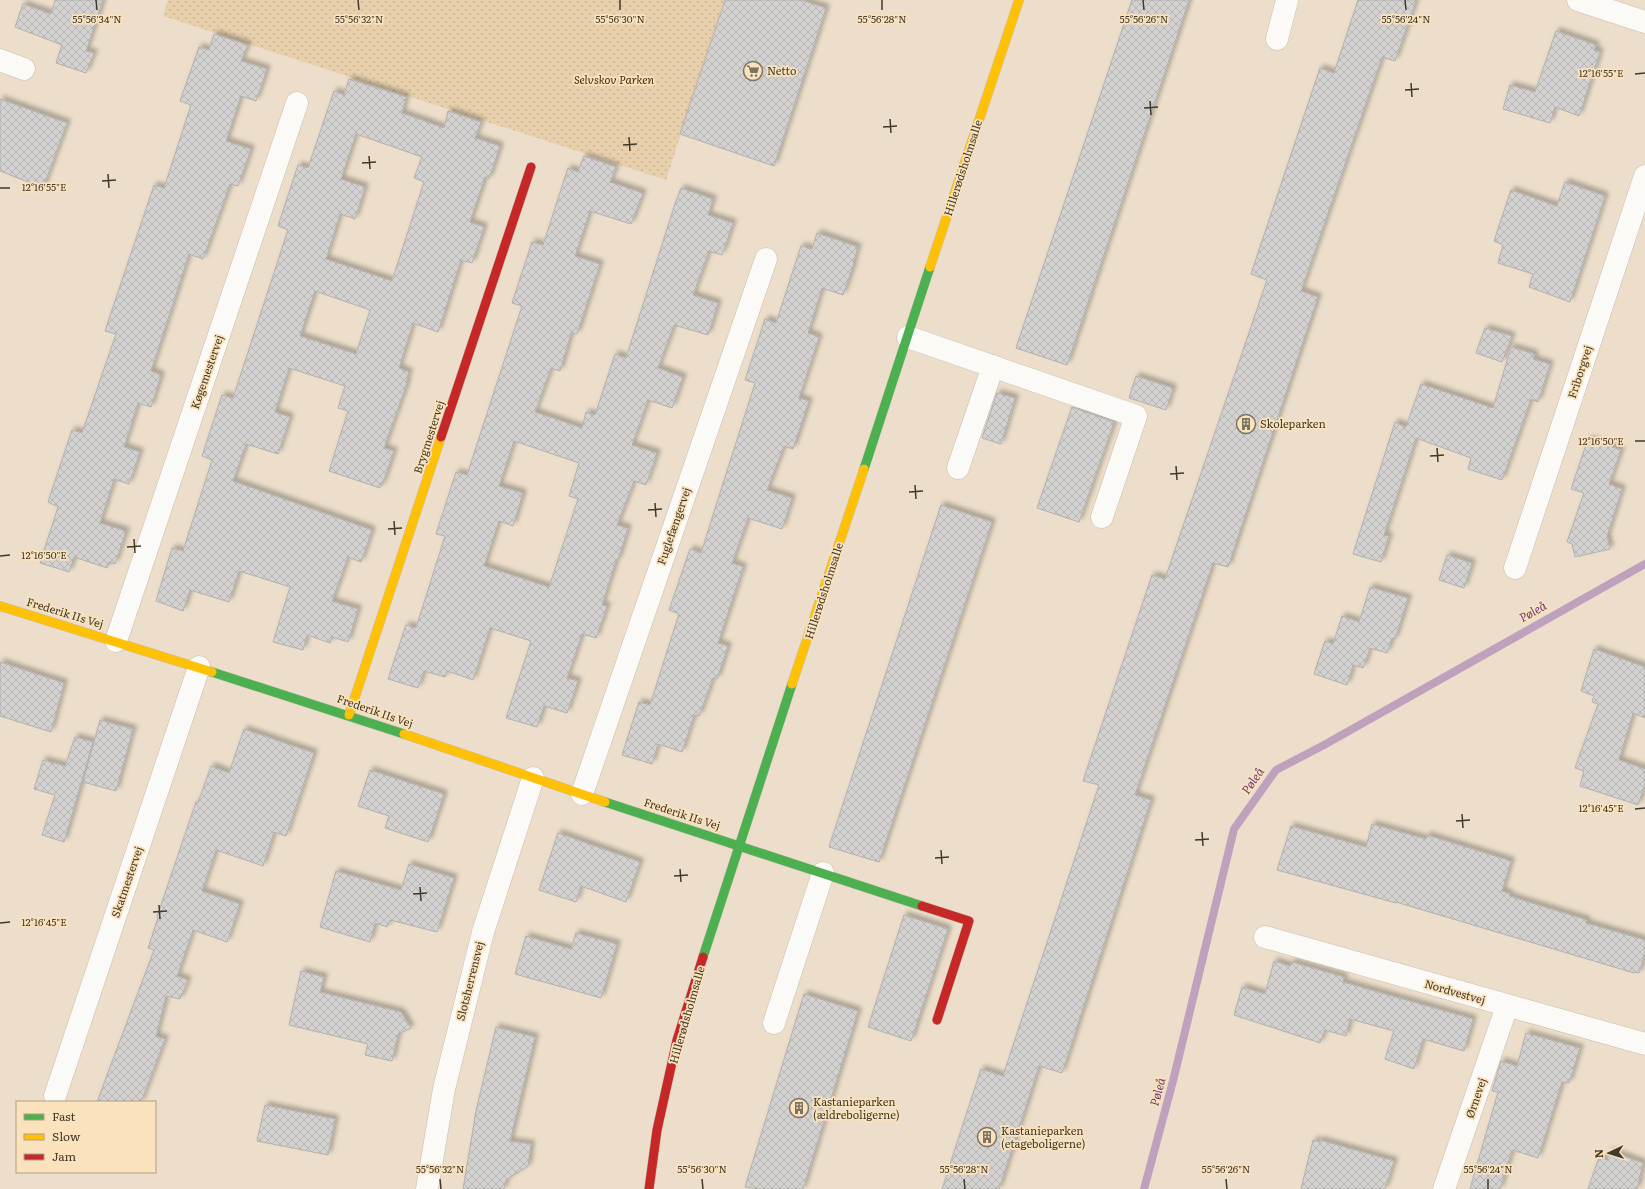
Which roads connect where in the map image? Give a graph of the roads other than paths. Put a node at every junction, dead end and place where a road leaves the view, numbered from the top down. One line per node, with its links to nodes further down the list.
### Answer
1 (1019, 0): 12 (street, Hillerødsholmsalle)
2 (1287, 0): 5 (street)
3 (1578, 0): 4 (street)
4 (1645, 22)
5 (1278, 39)
6 (0, 60): 7 (street)
7 (24, 69)
8 (297, 103): 18 (street, Køgemestervej)
9 (531, 167): 20 (street, Brygmestervej)
10 (1645, 176): 16 (street, Friborgvej)
11 (766, 259): 22 (street, Fuglefængervej)
12 (908, 337): 13 (street); 23 (street, Hillerødsholmsalle)
13 (993, 366): 14 (street); 15 (street)
14 (958, 468)
15 (1102, 517)
16 (1515, 568)
17 (0, 606): 18 (street, Frederik IIs Vej)
18 (116, 641): 19 (street, Frederik IIs Vej)
19 (199, 667): 20 (street, Frederik IIs Vej); 30 (street, Skatmestervej)
20 (349, 715): 21 (street, Frederik IIs Vej)
21 (534, 778): 22 (street, Frederik IIs Vej); 31 (street, Slotsherrensvej)
22 (582, 794): 23 (street, Frederik IIs Vej)
23 (740, 845): 24 (street); 32 (street, Hillerødsholmsalle)
24 (823, 873): 27 (street); 28 (street)
25 (1265, 938): 26 (street, Nordvestvej)
26 (1507, 1006): 29 (street, Nordvestvej); 33 (street, Ørnevej)
27 (937, 1020)
28 (774, 1023)
29 (1645, 1044)
30 (55, 1096)
31 (427, 1189)
32 (649, 1189)
33 (1444, 1189)

